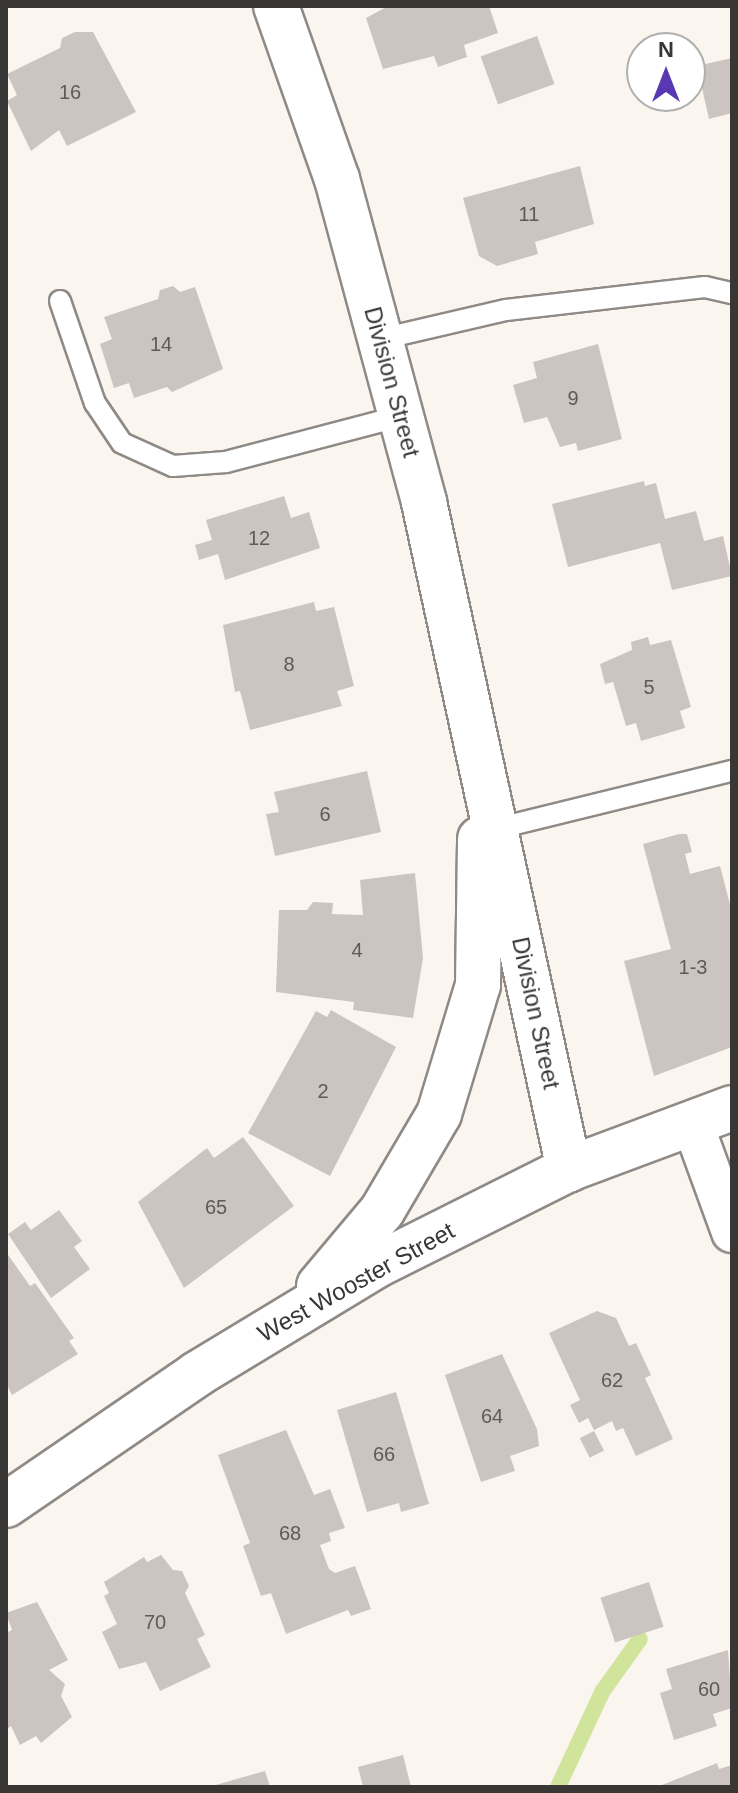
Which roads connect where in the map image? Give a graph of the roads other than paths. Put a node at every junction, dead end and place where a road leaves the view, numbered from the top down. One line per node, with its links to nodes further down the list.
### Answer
1 (276, 6): 4 (street, Division Street)
2 (732, 293): 4 (lane)
3 (60, 301): 5 (lane)
4 (381, 339): 5 (street, Division Street)
5 (401, 416): 6 (street, Division Street)
6 (481, 764): 8 (street, Division Street); 12 (street, Division Street)
7 (732, 771): 8 (lane)
8 (495, 829): 10 (street, Division Street)
9 (712, 1115): 10 (street, West Wooster Street); 11 (street)
10 (569, 1169): 12 (street, West Wooster Street)
11 (732, 1232)
12 (296, 1313): 13 (street, West Wooster Street)
13 (6, 1505)

